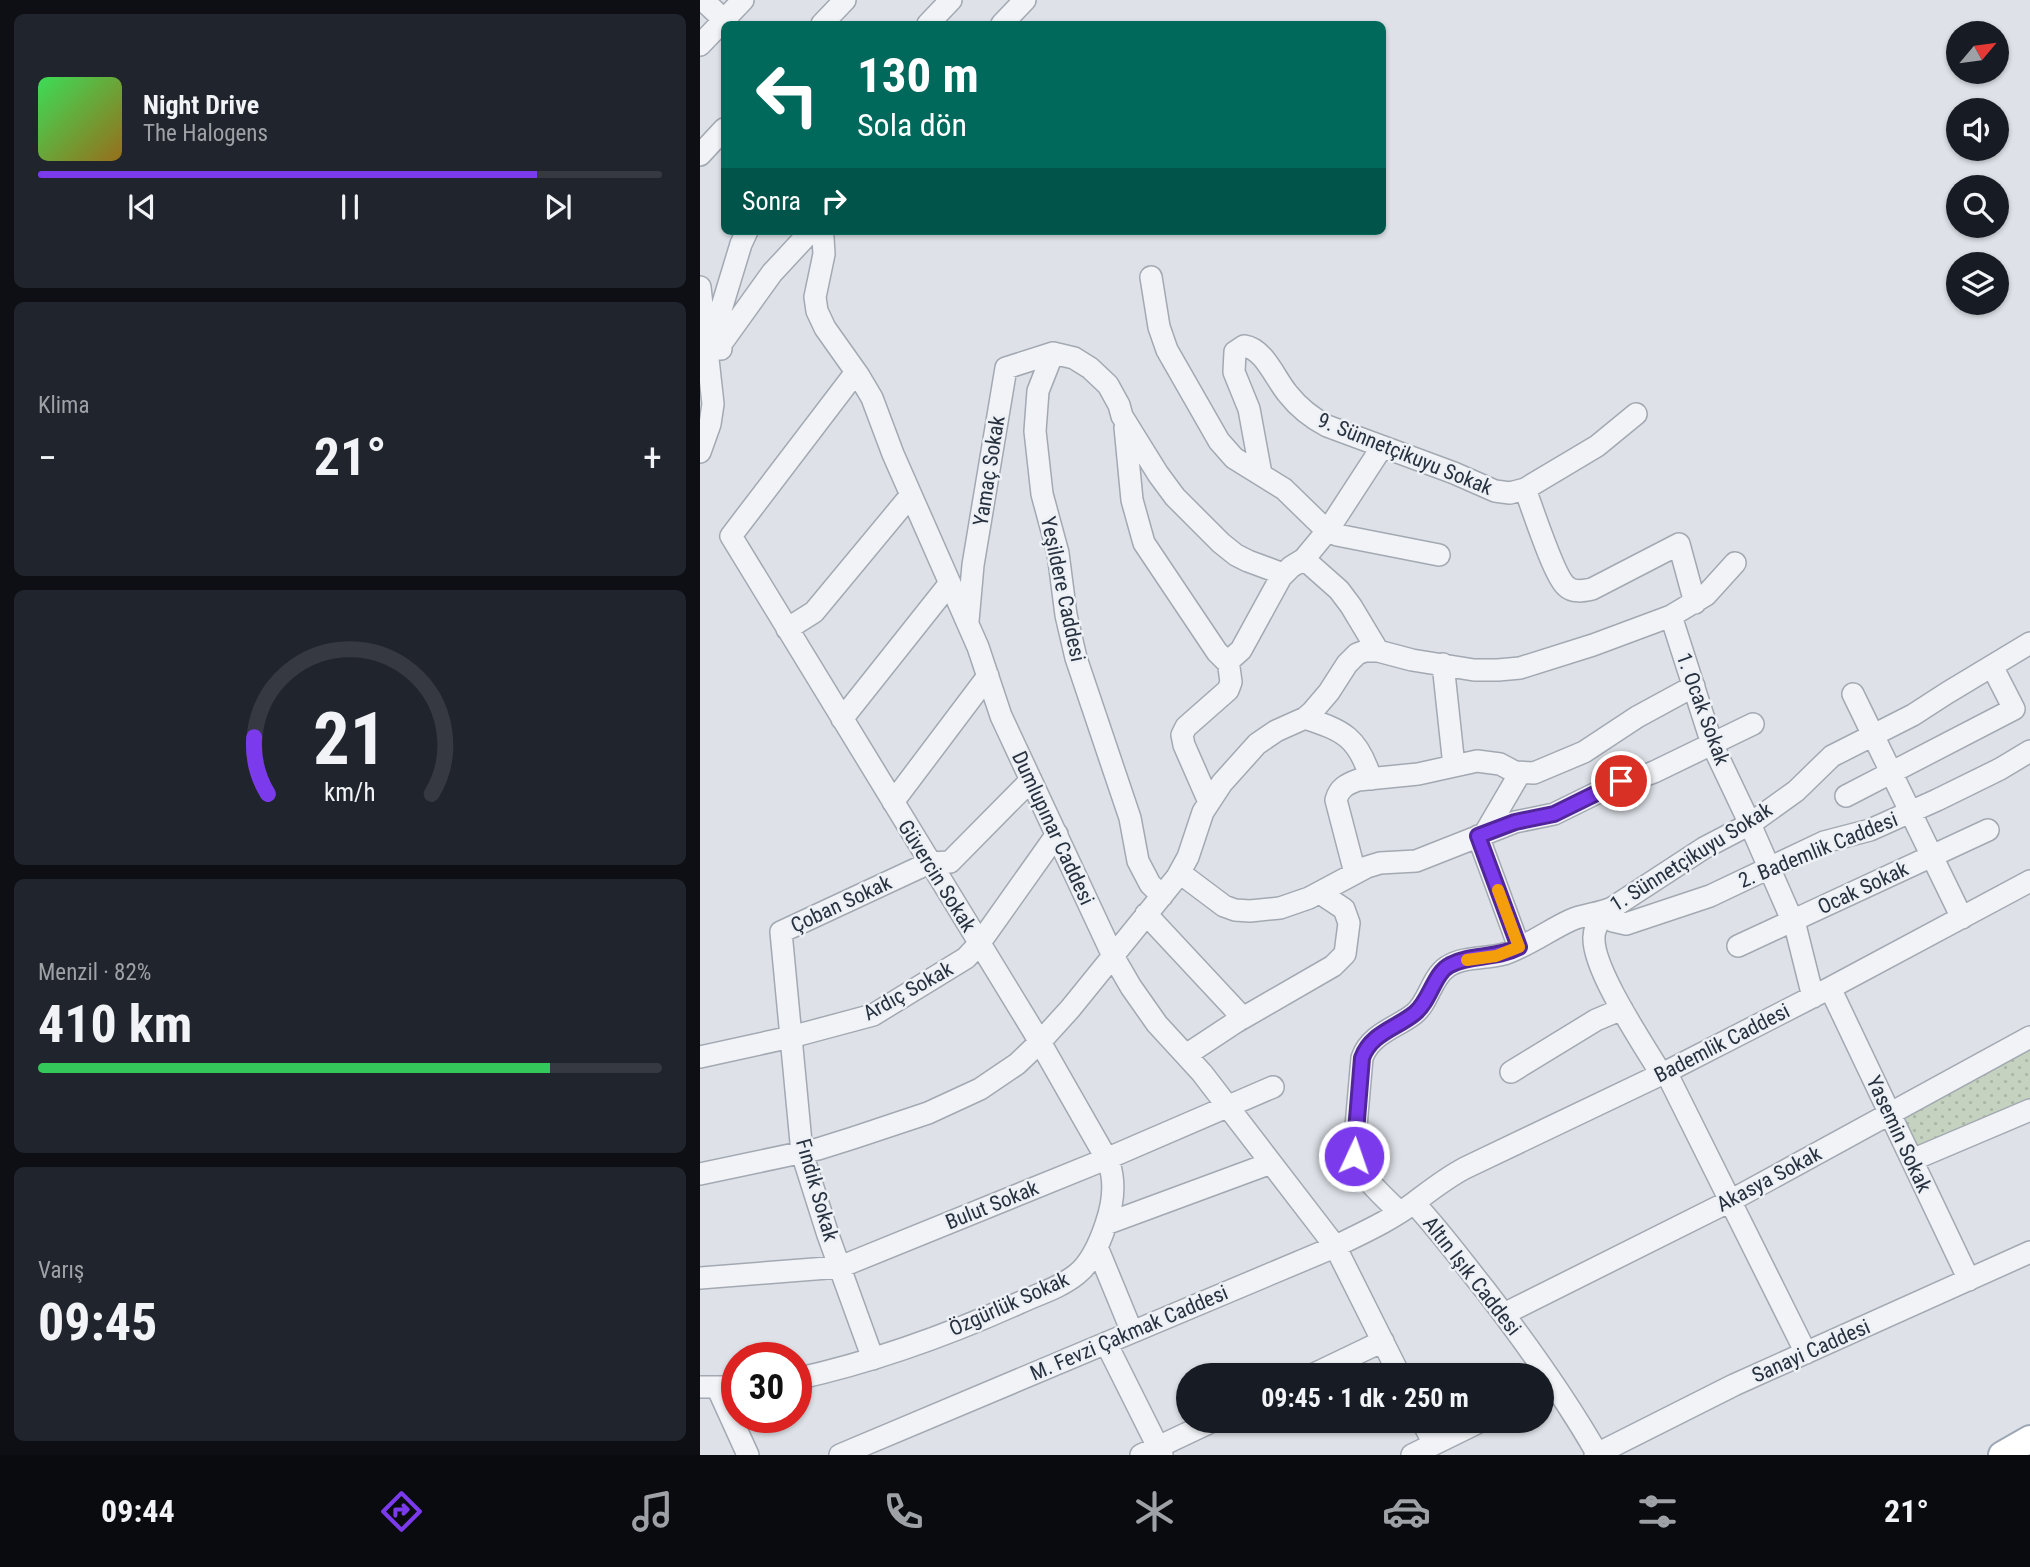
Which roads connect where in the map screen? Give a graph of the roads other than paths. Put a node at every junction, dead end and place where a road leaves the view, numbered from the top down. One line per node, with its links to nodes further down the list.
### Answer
1 (703, 0): 6 (street)
2 (743, 0): 6 (street)
3 (845, 0): 7 (street)
4 (951, 0): 8 (street)
5 (1025, 0): 9 (street)
6 (724, 20)
7 (825, 21)
8 (931, 21)
9 (1005, 21)
10 (721, 23): 11 (street)
11 (700, 45)
12 (721, 132): 13 (street)
13 (700, 155)
14 (745, 235): 19 (street)
15 (807, 235): 19 (street)
16 (822, 235): 21 (street, Dumlupınar Caddesi)
17 (1151, 277): 27 (street)
18 (700, 287): 22 (street)
19 (721, 344): 22 (street)
20 (1053, 354): 24 (street); 38 (street, Yamaç Sokak); 74 (street, Yeşildere Caddesi)
21 (856, 372): 29 (street, Dumlupınar Caddesi); 39 (street, Güvercin Sokak)
22 (705, 374): 26 (street)
23 (1636, 414): 28 (street, 9. Sünnetçikuyu Sokak)
24 (1122, 416): 34 (street); 42 (street)
25 (1382, 447): 27 (street, 9. Sünnetçikuyu Sokak); 28 (street, 9. Sünnetçikuyu Sokak); 30 (street)
26 (700, 452)
27 (1261, 474): 30 (street)
28 (1525, 489): 36 (street, 9. Sünnetçikuyu Sokak)
29 (911, 495): 35 (street, Dumlupınar Caddesi); 39 (street)
30 (1328, 530): 31 (street); 32 (street)
31 (1439, 555)
32 (1304, 559): 34 (street); 41 (street)
33 (1735, 563): 36 (street)
34 (1283, 574): 42 (street)
35 (950, 583): 38 (street, Dumlupınar Caddesi); 49 (street)
36 (1695, 603): 37 (street)
37 (1671, 616): 43 (street); 46 (street, 1. Ocak Sokak)
38 (968, 623): 45 (street, Dumlupınar Caddesi)
39 (788, 629): 49 (street, Güvercin Sokak)
40 (2030, 643): 44 (street, 1. Sünnetçikuyu Sokak)
41 (1378, 651): 43 (street); 48 (street)
42 (1228, 660): 61 (street)
43 (1443, 664): 54 (street)
44 (1992, 666): 51 (street, 1. Sünnetçikuyu Sokak); 55 (street)
45 (988, 676): 57 (street, Dumlupınar Caddesi); 60 (street)
46 (1693, 686): 52 (street, 1. Ocak Sokak); 56 (street)
47 (1853, 694): 51 (street)
48 (1305, 718): 58 (street); 61 (street)
49 (842, 719): 60 (street, Güvercin Sokak)
50 (1753, 724): 52 (street)
51 (1873, 735): 55 (street); 63 (street, 1. Sünnetçikuyu Sokak)
52 (1712, 744): 63 (street, 1. Ocak Sokak); 66 (street)
53 (2030, 751): 62 (street, 2. Bademlik Caddesi)
54 (1454, 766): 56 (street); 58 (street)
55 (1891, 772): 59 (street); 62 (street)
56 (1520, 773): 66 (street)
57 (1031, 779): 65 (street, Dumlupınar Caddesi); 68 (street, Çoban Sokak)
58 (1371, 779): 71 (street)
59 (1846, 796)
60 (893, 802): 68 (street, Güvercin Sokak)
61 (1209, 802): 70 (street)
62 (1910, 812): 67 (street); 69 (street, 2. Bademlik Caddesi)
63 (1750, 824): 69 (street, 1. Ocak Sokak); 75 (street, 1. Sünnetçikuyu Sokak)
64 (1988, 830): 67 (street, Ocak Sokak)
65 (1057, 834): 80 (street, Ardıç Sokak); 83 (street, Dumlupınar Caddesi)
66 (1481, 835): 71 (street); 82 (street)
67 (1932, 856): 77 (street); 78 (street, Ocak Sokak)
68 (929, 863): 79 (street, Çoban Sokak); 80 (street, Güvercin Sokak)
69 (1770, 867): 75 (street, 2. Bademlik Caddesi); 78 (street, 1. Ocak Sokak)
70 (1180, 873): 73 (street); 74 (street)
71 (1355, 873): 73 (street)
72 (2030, 881): 77 (street, Bademlik Caddesi)
73 (1320, 893): 86 (street)
74 (1162, 896): 76 (street)
75 (1604, 912): 82 (street, 1. Sünnetçikuyu Sokak); 85 (street)
76 (1146, 915): 83 (street); 86 (street)
77 (1962, 918): 84 (street, Bademlik Caddesi)
78 (1793, 921): 81 (street, Ocak Sokak); 84 (street, 1. Ocak Sokak)
79 (781, 932): 87 (street, Fındık Sokak)
80 (979, 944): 87 (street, Ardıç Sokak); 89 (street, Güvercin Sokak)
81 (1738, 946)
82 (1519, 947): 104 (street, 1. Sünnetçikuyu Sokak)
83 (1113, 956): 89 (street); 90 (street, Dumlupınar Caddesi)
84 (1822, 993): 93 (street, Bademlik Caddesi); 97 (street, Yasemin Sokak)
85 (1622, 1009): 92 (street); 93 (street)
86 (1243, 1018): 90 (street)
87 (791, 1037): 91 (street, Ardıç Sokak); 98 (street, Fındık Sokak)
88 (2030, 1037): 97 (street, Akasya Sokak)
89 (1040, 1042): 98 (street); 99 (street, Güvercin Sokak)
90 (1186, 1055): 95 (street, Dumlupınar Caddesi)
91 (700, 1056)
92 (1510, 1072)
93 (1664, 1073): 103 (street); 104 (street, Bademlik Caddesi)
94 (1273, 1087): 95 (street, Bulut Sokak)
95 (1228, 1106): 99 (street, Bulut Sokak); 101 (street, Dumlupınar Caddesi)
96 (2030, 1110): 100 (street)
97 (1890, 1114): 100 (street, Yasemin Sokak); 103 (street, Akasya Sokak)
98 (802, 1153): 102 (street); 109 (street, Fındık Sokak)
99 (1106, 1159): 105 (street, Güvercin Sokak); 109 (street, Bulut Sokak)
100 (1912, 1160): 111 (street, Yasemin Sokak)
101 (1271, 1163): 105 (street); 106 (street, Dumlupınar Caddesi)
102 (700, 1174)
103 (1730, 1200): 112 (street, Akasya Sokak); 116 (street)
104 (1407, 1207): 106 (street, M. Fevzi Çakmak Caddesi); 112 (street, Altın Işık Caddesi)
105 (1106, 1224): 107 (street, Özgürlük Sokak)
106 (1335, 1246): 113 (street, M. Fevzi Çakmak Caddesi); 114 (street, Dumlupınar Caddesi)
107 (1097, 1247): 113 (street); 117 (street, Özgürlük Sokak)
108 (2030, 1252): 111 (street, Sanayi Caddesi)
109 (840, 1267): 110 (street, Bulut Sokak); 117 (street, Fındık Sokak)
110 (700, 1278)
111 (1969, 1280): 116 (street, Sanayi Caddesi)
112 (1504, 1314): 120 (street, Altın Işık Caddesi)
113 (1132, 1332): 115 (street, M. Fevzi Çakmak Caddesi)
114 (1383, 1341): 118 (street); 119 (street, Dumlupınar Caddesi)
115 (1106, 1343): 129 (street, M. Fevzi Çakmak Caddesi); 130 (street)
116 (1806, 1353): 131 (street, Sanayi Caddesi)
117 (873, 1359): 121 (street, Özgürlük Sokak)
118 (1337, 1363)
119 (1394, 1363)
120 (1533, 1363)
121 (812, 1375)
122 (718, 1387): 132 (street)
123 (1554, 1396): 131 (street, Altın Işık Caddesi)
124 (1190, 1433): 130 (street)
125 (1428, 1433): 128 (street)
126 (1456, 1433): 128 (street)
127 (2030, 1439): 135 (main road)
128 (1434, 1444): 134 (street)
129 (880, 1447): 133 (street, M. Fevzi Çakmak Caddesi)
130 (1153, 1452)
131 (1597, 1454)
132 (748, 1455)
133 (840, 1455)
134 (1412, 1455)
135 (2002, 1455)

